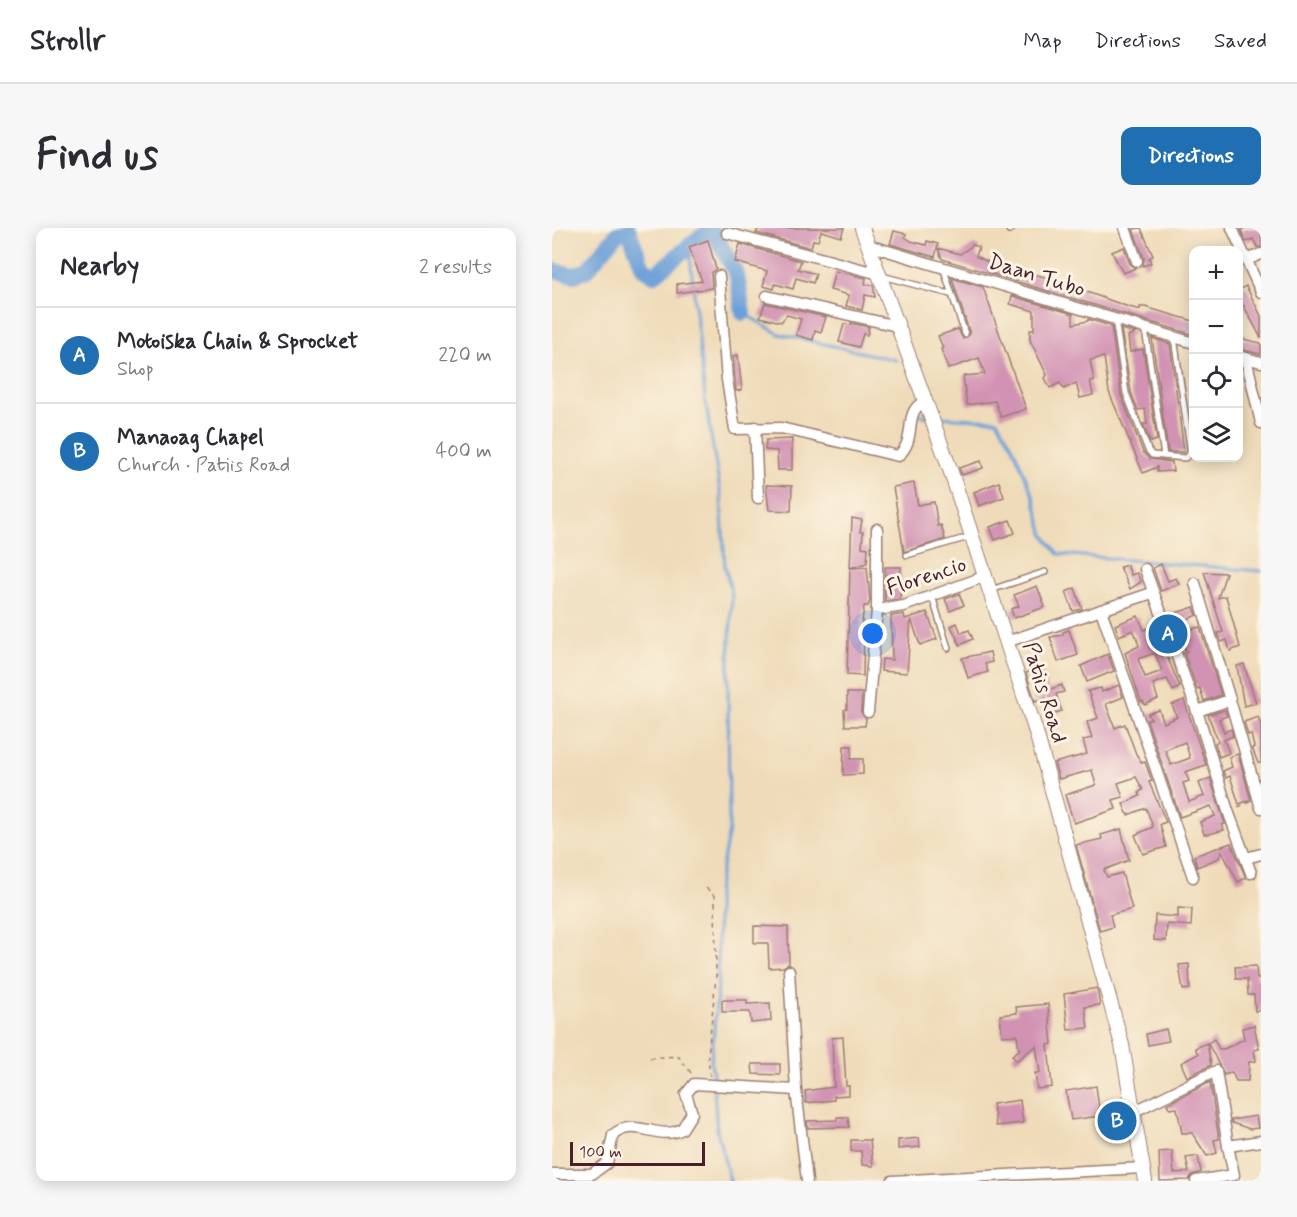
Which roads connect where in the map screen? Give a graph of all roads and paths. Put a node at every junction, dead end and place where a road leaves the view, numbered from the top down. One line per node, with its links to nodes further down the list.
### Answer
1 (862, 228): 5 (street, Patiis Road)
2 (1125, 228): 8 (street)
3 (1235, 229): 7 (street)
4 (727, 233): 10 (street)
5 (868, 245): 9 (street, Daan Tubo); 10 (street, Patiis Road)
6 (1261, 255): 7 (street)
7 (1246, 260): 12 (street)
8 (1137, 261)
9 (943, 267): 13 (lane); 15 (street, Daan Tubo)
10 (879, 274): 13 (lane); 16 (street, Patiis Road)
11 (719, 276): 26 (street)
12 (1261, 292)
13 (950, 294): 18 (lane)
14 (767, 296): 16 (street)
15 (1115, 319): 17 (street, Daan Tubo); 27 (lane)
16 (897, 326): 24 (street, Patiis Road)
17 (1145, 329): 19 (street, Daan Tubo); 27 (lane)
18 (965, 334)
19 (1174, 337): 20 (street, Daan Tubo); 27 (lane)
20 (1189, 341)
21 (1243, 357): 22 (street); 23 (street)
22 (1261, 362)
23 (1257, 391): 25 (street)
24 (925, 401): 26 (street); 30 (street, Patiis Road)
25 (1260, 418)
26 (755, 427): 28 (street)
27 (1164, 456)
28 (758, 498)
29 (877, 529): 39 (street)
30 (973, 536): 31 (lane); 34 (street, Patiis Road)
31 (907, 555)
32 (1144, 569): 37 (street)
33 (1045, 572): 36 (lane)
34 (986, 576): 36 (street, Patiis Road); 38 (street, Florencio)
35 (1195, 583): 43 (street)
36 (991, 590): 41 (street, Patiis Road)
37 (1152, 593): 40 (street); 44 (street)
38 (932, 596): 39 (street, Florencio); 42 (lane)
39 (877, 610): 45 (street)
40 (1101, 610): 41 (street); 51 (street)
41 (1008, 641): 58 (street, Patiis Road)
42 (948, 648)
43 (1230, 700): 44 (street); 46 (street)
44 (1197, 711): 47 (street)
45 (868, 712)
46 (1260, 803): 47 (path)
47 (1227, 811): 49 (street)
48 (1261, 854): 49 (street)
49 (1246, 858): 50 (street)
50 (1251, 873)
51 (1193, 877)
52 (706, 888): 56 (path)
53 (789, 971): 57 (street)
54 (650, 1058): 55 (path)
55 (694, 1084): 56 (street); 61 (street)
56 (713, 1086): 57 (street)
57 (796, 1090): 63 (street)
58 (1135, 1111): 60 (street); 62 (street, Patiis Road)
59 (1261, 1141): 60 (street)
60 (1228, 1146): 65 (street)
61 (552, 1174)
62 (1144, 1175): 64 (street)
63 (807, 1181)
64 (892, 1181)
65 (1196, 1181)

